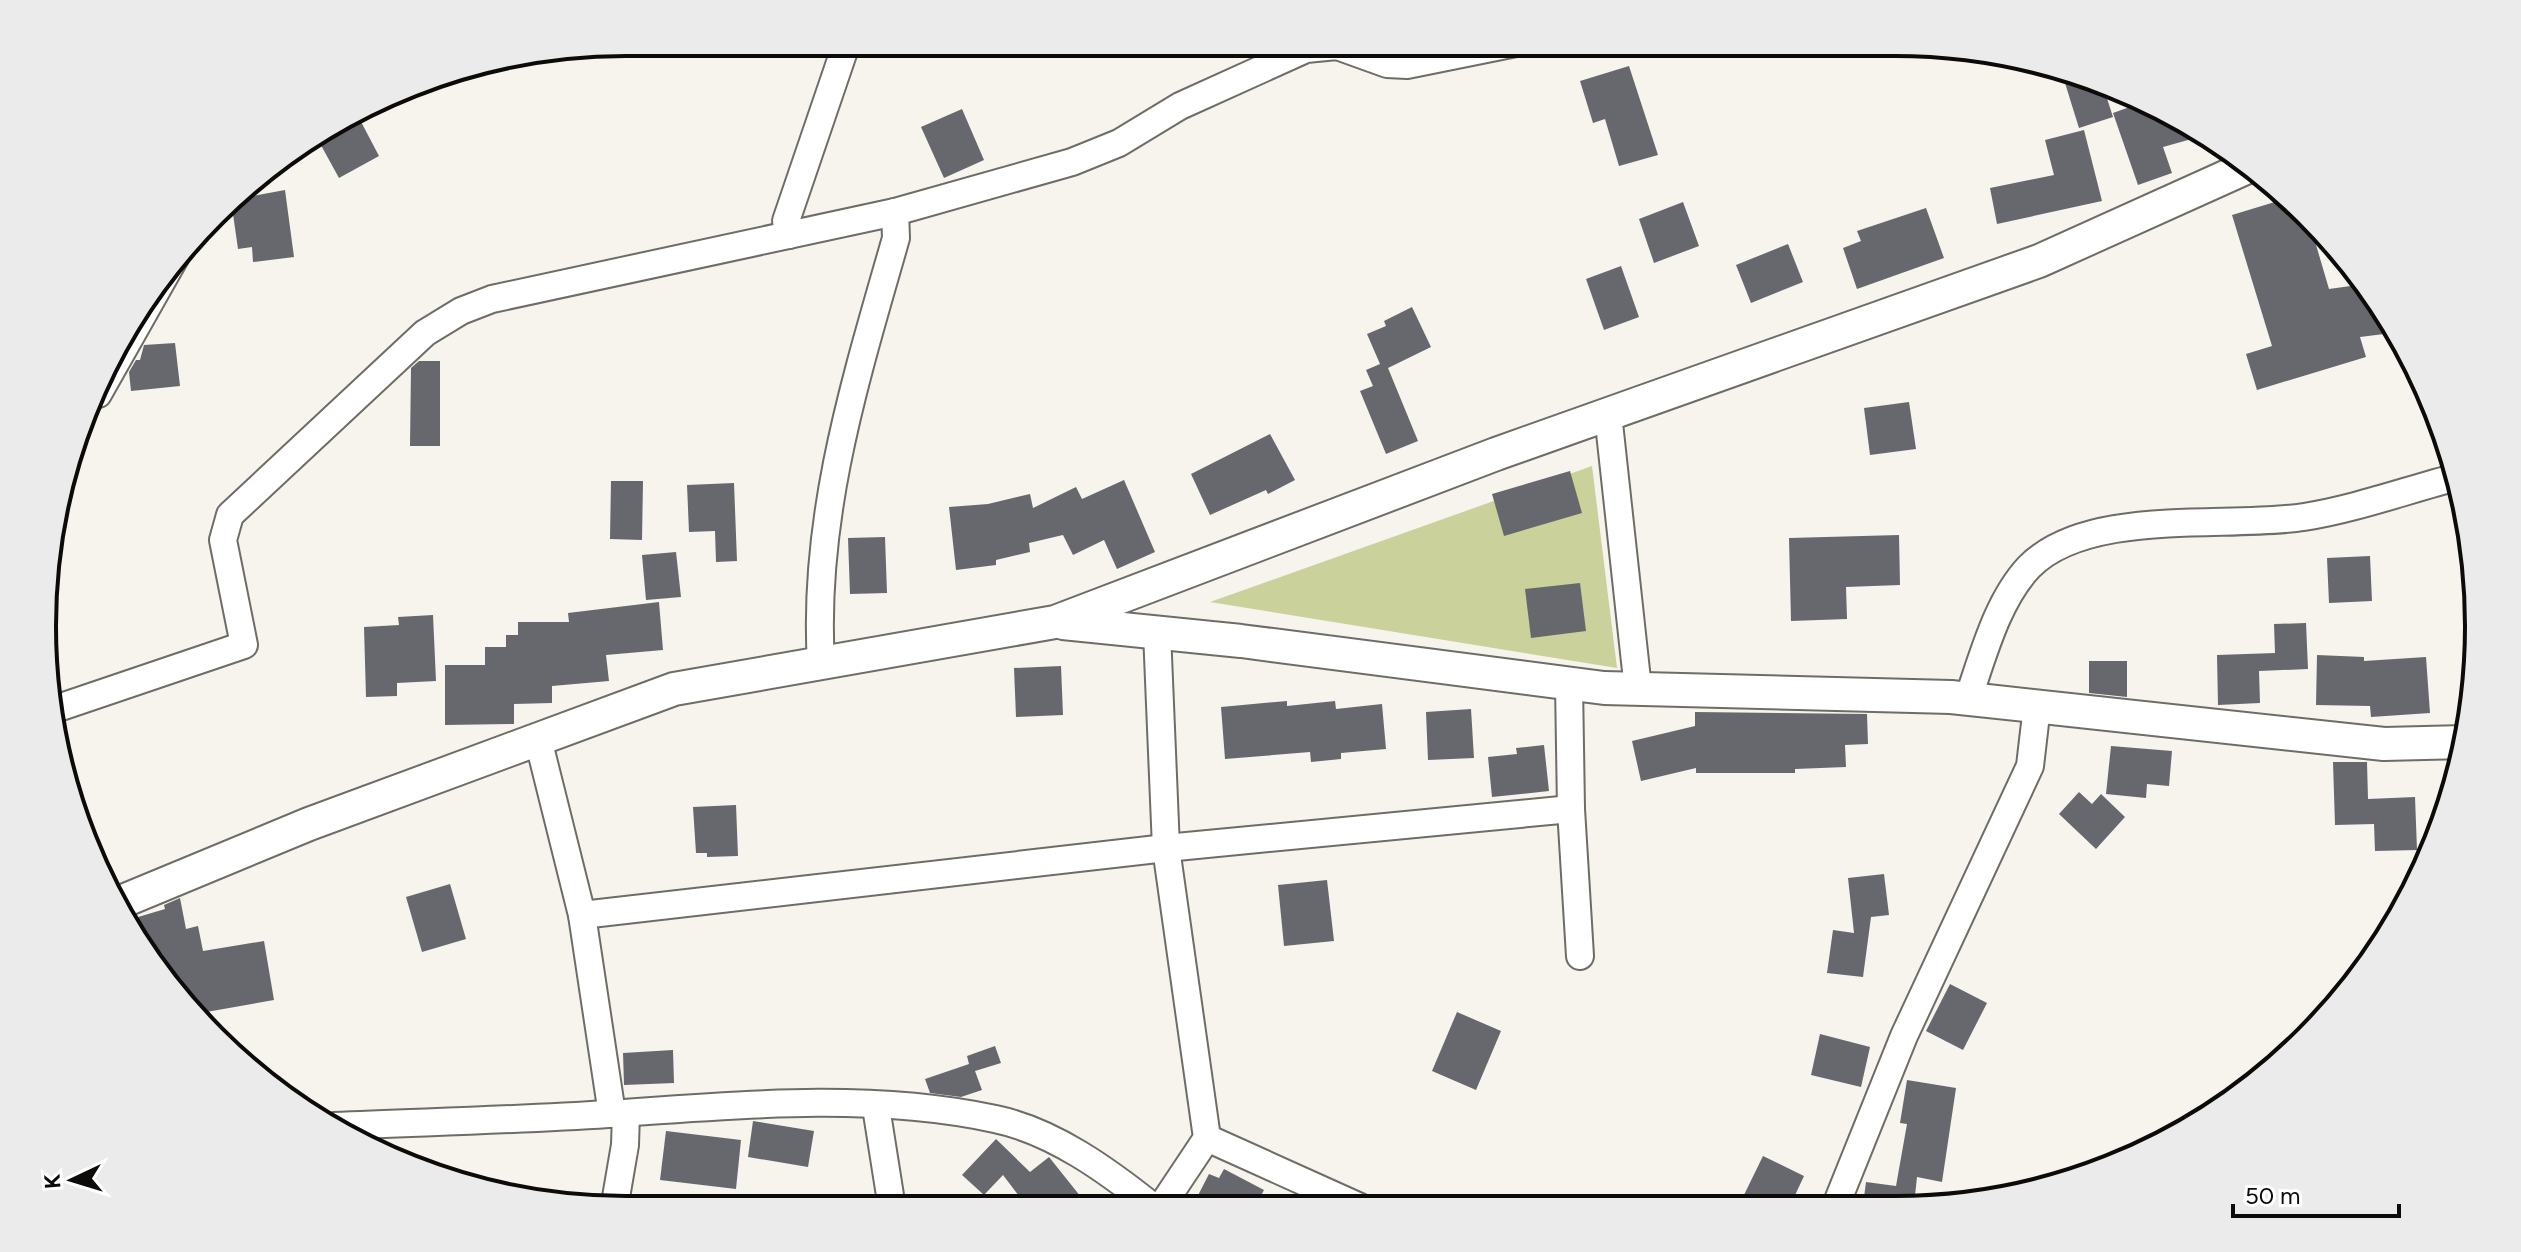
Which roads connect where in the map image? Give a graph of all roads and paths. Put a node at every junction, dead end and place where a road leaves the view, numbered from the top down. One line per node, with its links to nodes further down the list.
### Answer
1 (842, 56): 7 (street)
2 (1291, 56): 6 (street)
3 (1363, 56): 4 (street)
4 (1452, 56)
5 (2238, 171): 8 (street)
6 (895, 212): 7 (street); 12 (street)
7 (789, 235): 17 (street)
8 (1608, 414): 10 (street); 14 (street)
9 (2446, 480): 15 (street)
10 (1055, 622): 11 (street); 12 (street)
11 (1157, 632): 13 (street); 21 (street)
12 (821, 663): 18 (street)
13 (1569, 684): 14 (street); 20 (street)
14 (1638, 689): 15 (street)
15 (1968, 699): 16 (street)
16 (2037, 706): 19 (street); 34 (street)
17 (62, 707)
18 (538, 739): 22 (street); 23 (street)
19 (2453, 742)
20 (1571, 809): 21 (street); 24 (street)
21 (1166, 848): 23 (street); 28 (street)
22 (126, 900)
23 (582, 915): 26 (street)
24 (1580, 956)
25 (876, 1107): 26 (street); 30 (street); 31 (street)
26 (619, 1113): 27 (street); 29 (street)
27 (351, 1125)
28 (1207, 1138): 32 (street); 33 (street)
29 (616, 1196)
30 (890, 1196)
31 (1139, 1196)
32 (1168, 1196)
33 (1336, 1196)
34 (1840, 1196)

